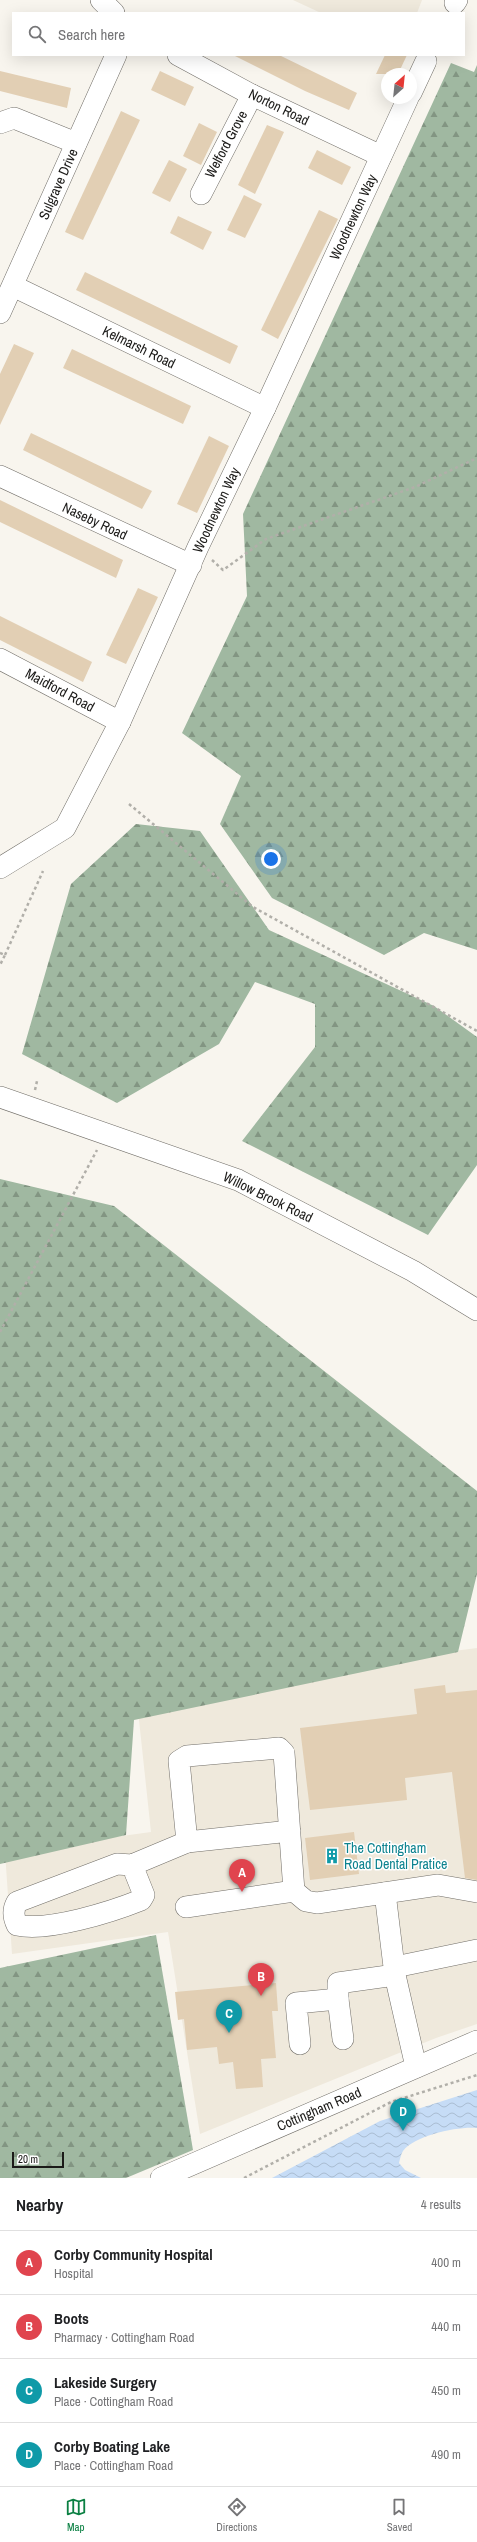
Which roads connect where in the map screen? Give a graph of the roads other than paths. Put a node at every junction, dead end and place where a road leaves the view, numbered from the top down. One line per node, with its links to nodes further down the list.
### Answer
1 (101, 0): 2 (street)
2 (113, 12)
3 (116, 56): 10 (street, Sulgrave Drive)
4 (180, 56): 7 (street, Norton Road)
5 (426, 61): 6 (street)
6 (417, 80)
7 (252, 95): 11 (street, Norton Road); 12 (street, Welford Grove)
8 (405, 104): 11 (street, Woodnewton Way)
9 (0, 123): 10 (street)
10 (76, 143): 13 (street, Sulgrave Drive)
11 (381, 156): 15 (street, Woodnewton Way)
12 (200, 194)
13 (13, 286): 14 (street, Sulgrave Drive); 15 (street, Kelmarsh Road)
14 (0, 313)
15 (265, 408): 17 (street, Woodnewton Way)
16 (0, 476): 17 (street, Naseby Road)
17 (194, 556): 19 (street, Woodnewton Way)
18 (0, 659): 19 (street, Maidford Road)
19 (120, 722): 20 (street, Woodnewton Way)
20 (0, 868)
21 (0, 1097): 22 (street, Willow Brook Road)
22 (477, 1310)
23 (290, 1831): 24 (street); 24 (street); 26 (street)
24 (187, 1842): 25 (street)
25 (132, 1865): 25 (street)
26 (294, 1891): 28 (street); 29 (street)
27 (477, 1892): 28 (street)
28 (385, 1893): 31 (street)
29 (186, 1907)
30 (477, 1950): 31 (street)
31 (395, 1971): 32 (street); 36 (street)
32 (338, 1999): 33 (street); 35 (street)
33 (343, 2039)
34 (477, 2041): 36 (street, Cottingham Road)
35 (300, 2044)
36 (416, 2067): 37 (street, Cottingham Road)
37 (161, 2178)

